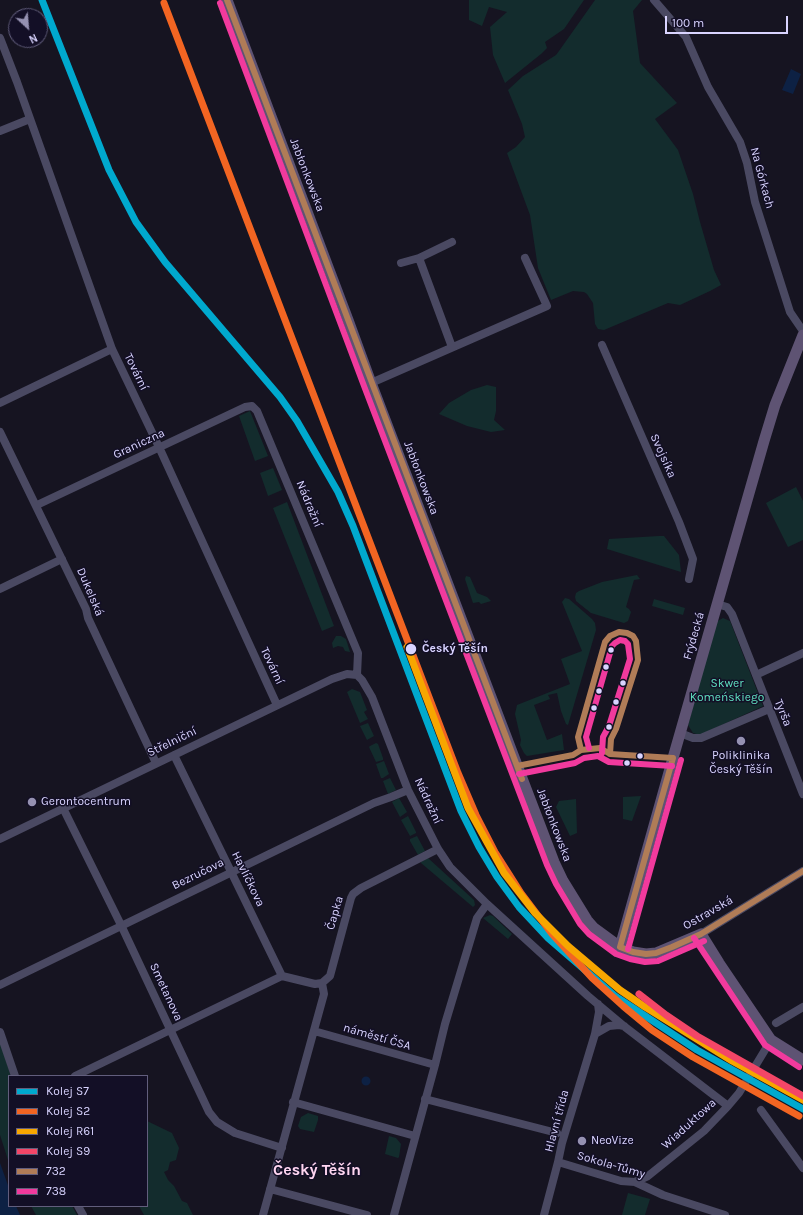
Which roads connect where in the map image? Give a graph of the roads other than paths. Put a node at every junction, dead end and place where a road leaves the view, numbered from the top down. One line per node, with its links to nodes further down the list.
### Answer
1 (227, 0): 15 (main road, Jabłonkowska)
2 (654, 0): 10 (street, Na Górkach)
3 (0, 38): 4 (street, Tovární)
4 (30, 119): 5 (street); 14 (street, Tovární)
5 (0, 131)
6 (452, 242): 7 (street)
7 (419, 258): 9 (street); 13 (street)
8 (525, 258): 13 (street)
9 (401, 263)
10 (803, 331)
11 (803, 335): 24 (main road, Frýdecká)
12 (602, 344): 22 (street, Svojsíka)
13 (452, 347): 15 (street)
14 (112, 349): 16 (street); 19 (street, Tovární)
15 (370, 382): 43 (main road, Jabłonkowska)
16 (0, 403)
17 (252, 406): 19 (street, Graniczna); 26 (street, Nádražní)
18 (0, 432): 20 (street, Dukelská)
19 (159, 447): 20 (street, Graniczna); 28 (street, Tovární)
20 (37, 505): 21 (street, Dukelská)
21 (62, 559): 23 (street); 32 (street, Dukelská)
22 (689, 580)
23 (0, 589)
24 (717, 604): 27 (street, Tyrša); 30 (main road, Frýdecká)
25 (803, 653): 27 (street)
26 (357, 675): 28 (street, Střelniční); 33 (street, Nádražní)
27 (756, 675): 29 (street, Tyrša)
28 (277, 705): 31 (street, Střelniční)
29 (769, 709): 30 (street); 34 (street, Tyrša)
30 (680, 733): 43 (main road, Frýdecká)
31 (174, 755): 32 (street, Střelniční); 38 (street, Havlíčkova)
32 (156, 763): 35 (street, Střelniční)
33 (408, 790): 37 (street, Nádražní); 38 (street, Bezručova)
34 (803, 794)
35 (63, 808): 36 (street, Střelniční); 41 (street, Smetanova)
36 (0, 839)
37 (438, 849): 40 (street, Nádražní); 45 (street, Čapka)
38 (231, 871): 41 (street, Bezručova); 44 (street, Havlíčkova)
39 (803, 871): 42 (street, Ostravská)
40 (487, 904): 47 (street, Nádražní); 57 (street)
41 (121, 925): 46 (street, Bezručova); 51 (street, Smetanova)
42 (701, 934): 43 (main road, Ostravská); 55 (main road)
43 (620, 947)
44 (282, 976): 45 (street); 51 (street)
45 (322, 983): 52 (street)
46 (0, 985)
47 (598, 1004): 50 (street, Nádražní); 54 (street, Hlavní třída)
48 (803, 1007): 49 (street)
49 (776, 1023)
50 (625, 1027): 54 (street); 62 (street, Nádražní)
51 (171, 1030): 59 (street); 66 (street, Smetanova)
52 (314, 1031): 57 (street, náměstí ČSA); 61 (street)
53 (0, 1032): 58 (street)
54 (595, 1034): 67 (street, Hlavní třída)
55 (771, 1040): 56 (main road); 62 (street, Wiaduktowa)
56 (803, 1060)
57 (435, 1065): 60 (street)
58 (15, 1075)
59 (77, 1075)
60 (425, 1099): 64 (street); 65 (street)
61 (293, 1102): 65 (street); 66 (street)
62 (728, 1106): 69 (street, Wiaduktowa)
63 (760, 1110): 68 (street)
64 (557, 1133)
65 (414, 1139): 73 (street)
66 (282, 1148): 70 (street)
67 (558, 1162): 69 (street, Sokola-Tůmy); 74 (street, Hlavní třída)
68 (803, 1168)
69 (635, 1182): 75 (street, Sokola-Tůmy)
70 (270, 1189): 71 (street); 72 (street)
71 (263, 1215)
72 (367, 1215)
73 (394, 1215)
74 (544, 1215)
75 (725, 1215)

